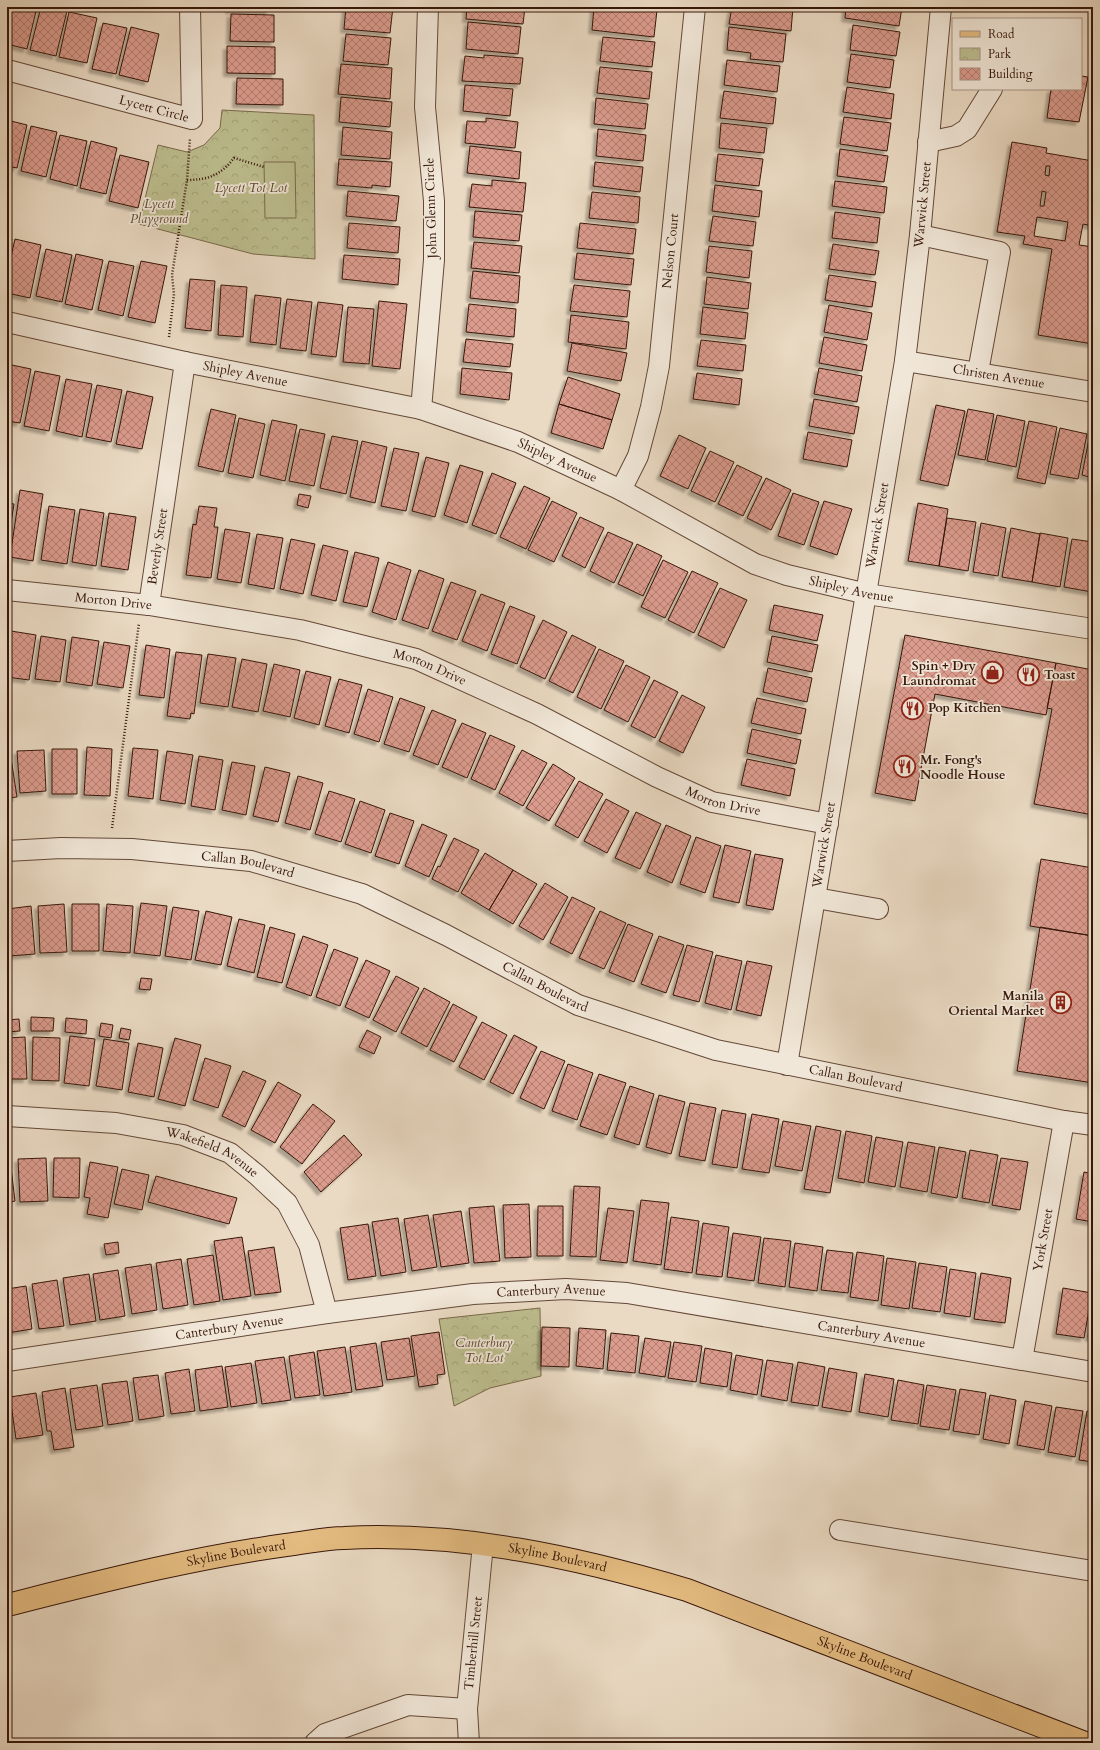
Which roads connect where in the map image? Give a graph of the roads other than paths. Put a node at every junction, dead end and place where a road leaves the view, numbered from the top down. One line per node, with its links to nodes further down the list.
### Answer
1 (190, 7): 5 (street, Lycett Circle)
2 (428, 7): 14 (street, John Glenn Circle)
3 (695, 7): 15 (street, Nelson Court)
4 (941, 7): 7 (street, Warwick Street)
5 (7, 70)
6 (991, 90): 7 (street)
7 (928, 142): 8 (street, Warwick Street)
8 (920, 236): 11 (street, Warwick Street); 12 (street)
9 (7, 322): 10 (street, Shipley Avenue)
10 (175, 359): 14 (street, Shipley Avenue); 18 (street, Beverly Street)
11 (905, 361): 12 (street, Christen Avenue); 17 (street, Warwick Street)
12 (978, 372): 13 (street, Christen Avenue)
13 (1093, 392)
14 (421, 409): 15 (street, Shipley Avenue)
15 (621, 490): 17 (street, Shipley Avenue)
16 (7, 590): 18 (street, Morton Drive)
17 (867, 594): 19 (street, Shipley Avenue); 20 (street, Warwick Street)
18 (149, 604): 20 (street, Morton Drive)
19 (1093, 629)
20 (828, 824): 22 (street, Warwick Street)
21 (7, 851): 24 (street, Callan Boulevard)
22 (816, 898): 23 (street); 24 (street, Warwick Street)
23 (878, 909)
24 (787, 1065): 26 (street, Callan Boulevard)
25 (7, 1116): 28 (street, Wakefield Avenue)
26 (1064, 1120): 27 (street, Callan Boulevard); 29 (street, York Street)
27 (1093, 1125)
28 (327, 1313): 29 (street, Canterbury Avenue); 30 (street, Canterbury Avenue)
29 (1022, 1360): 31 (street, Canterbury Avenue)
30 (7, 1361)
31 (1093, 1372)
32 (840, 1530): 34 (street)
33 (483, 1544): 35 (main road, Skyline Boulevard); 36 (street, Timberhill Street); 39 (main road, Skyline Boulevard)
34 (1093, 1571)
35 (7, 1604)
36 (467, 1709): 37 (street); 38 (street, Timberhill Street)
37 (315, 1743)
38 (469, 1743)
39 (1085, 1743)

